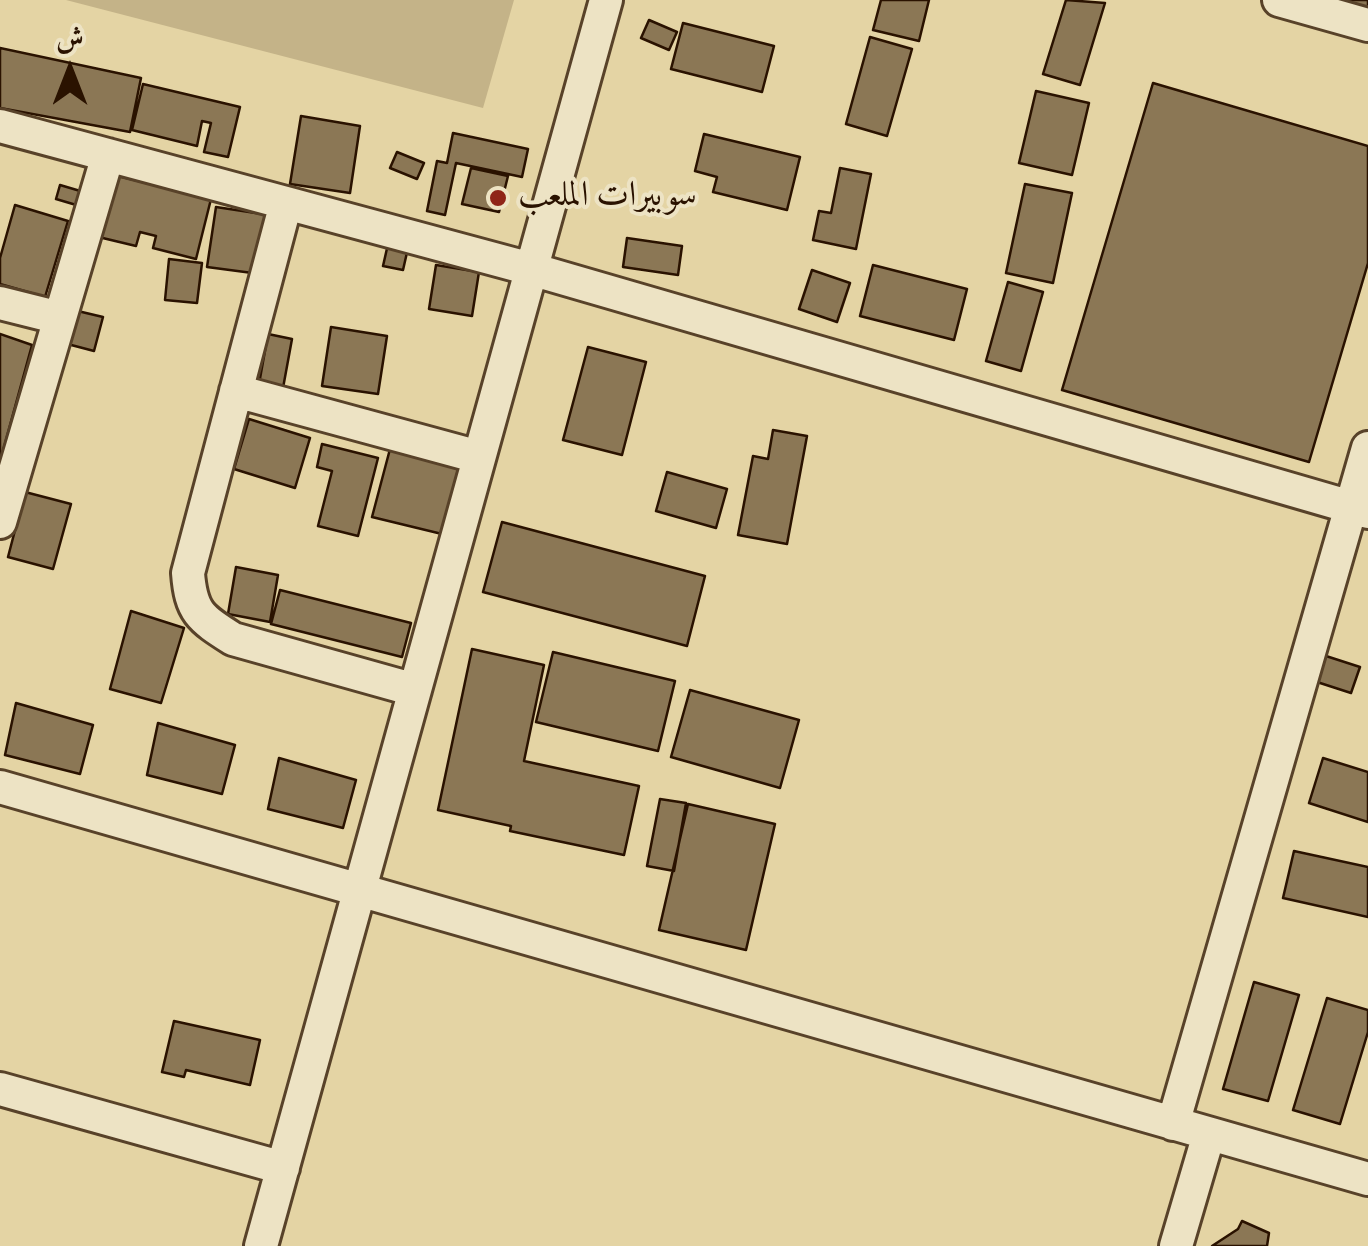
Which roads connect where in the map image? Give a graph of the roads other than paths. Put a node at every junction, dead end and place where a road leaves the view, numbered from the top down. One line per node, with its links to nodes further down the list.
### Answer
1 (606, 0): 7 (street)
2 (1279, 0): 3 (street)
3 (1368, 25)
4 (0, 126): 5 (street)
5 (108, 155): 6 (street); 9 (street)
6 (286, 203): 7 (street); 10 (street)
7 (531, 270): 12 (street); 13 (street)
8 (0, 303): 9 (street)
9 (60, 318): 14 (street)
10 (236, 390): 12 (street); 15 (street)
11 (1368, 448): 13 (street)
12 (479, 457): 15 (street)
13 (1360, 510): 19 (street)
14 (0, 522)
15 (415, 690): 17 (street)
16 (0, 786): 17 (street)
17 (359, 890): 19 (street); 21 (street)
18 (0, 1089): 21 (street)
19 (1172, 1124): 20 (street)
20 (1209, 1134): 22 (street); 24 (street)
21 (282, 1168): 23 (street)
22 (1368, 1178)
23 (261, 1246)
24 (1176, 1246)

